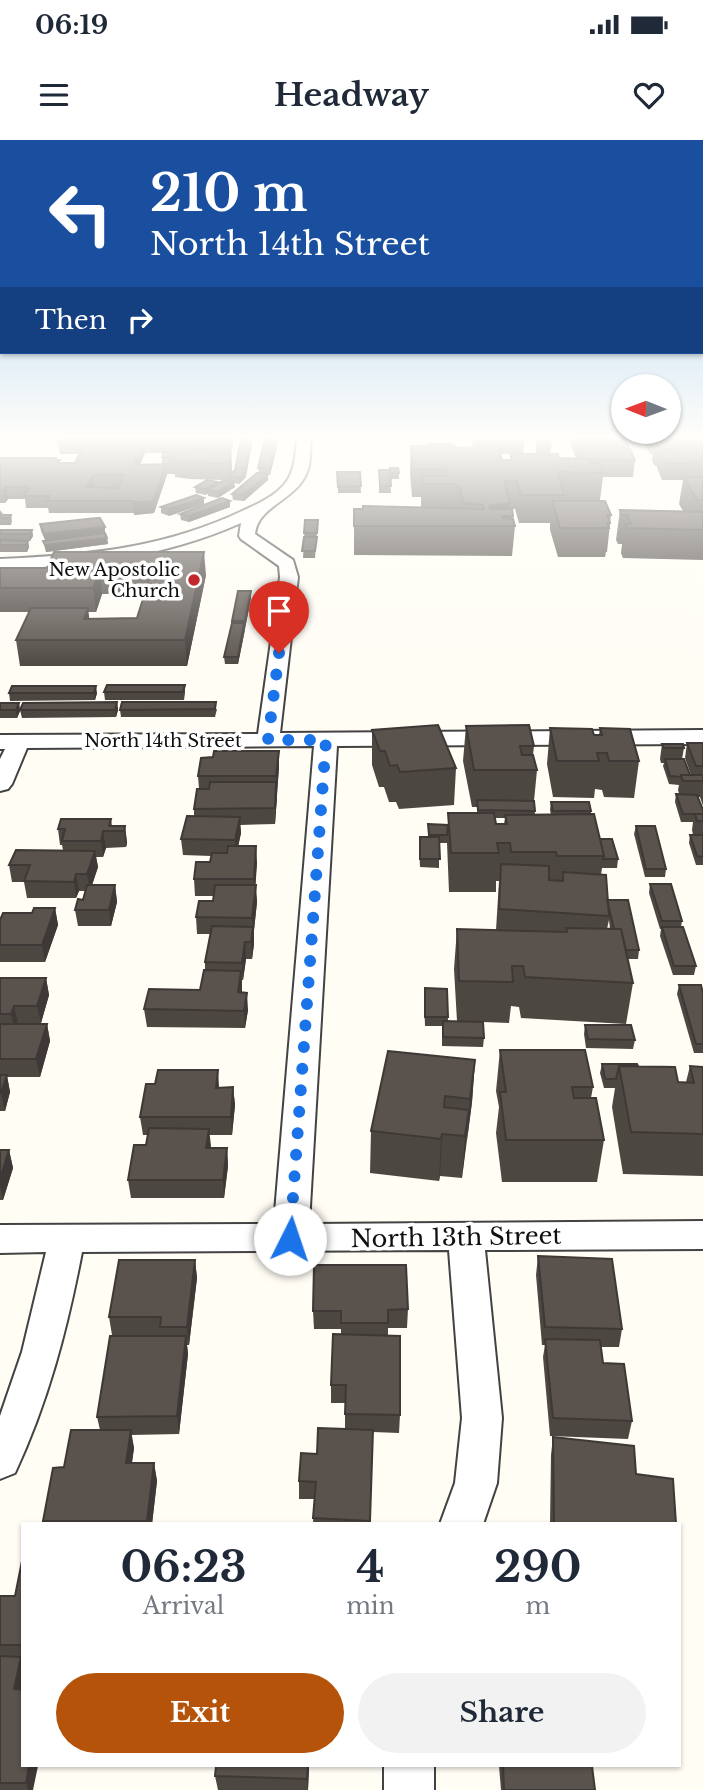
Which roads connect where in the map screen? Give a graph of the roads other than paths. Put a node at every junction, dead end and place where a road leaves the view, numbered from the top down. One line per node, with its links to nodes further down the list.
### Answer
1 (243, 516): 3 (street)
2 (254, 516): 5 (street)
3 (209, 529): 4 (street); 5 (street); 6 (street)
4 (0, 557)
5 (280, 558): 8 (street)
6 (0, 564)
7 (703, 737): 9 (street, North 14th Street)
8 (268, 740): 9 (street, North 14th Street); 10 (street, North 14th Street)
9 (326, 740): 16 (street)
10 (10, 742): 11 (street)
11 (0, 784)
12 (703, 1235): 13 (street, North 13th Street)
13 (466, 1237): 16 (street, North 13th Street); 18 (street)
14 (0, 1239): 15 (street, North 13th Street)
15 (67, 1239): 16 (street, North 13th Street); 17 (street)
16 (290, 1239)
17 (0, 1460)
18 (463, 1522)
19 (409, 1767): 20 (street)
20 (409, 1790)

